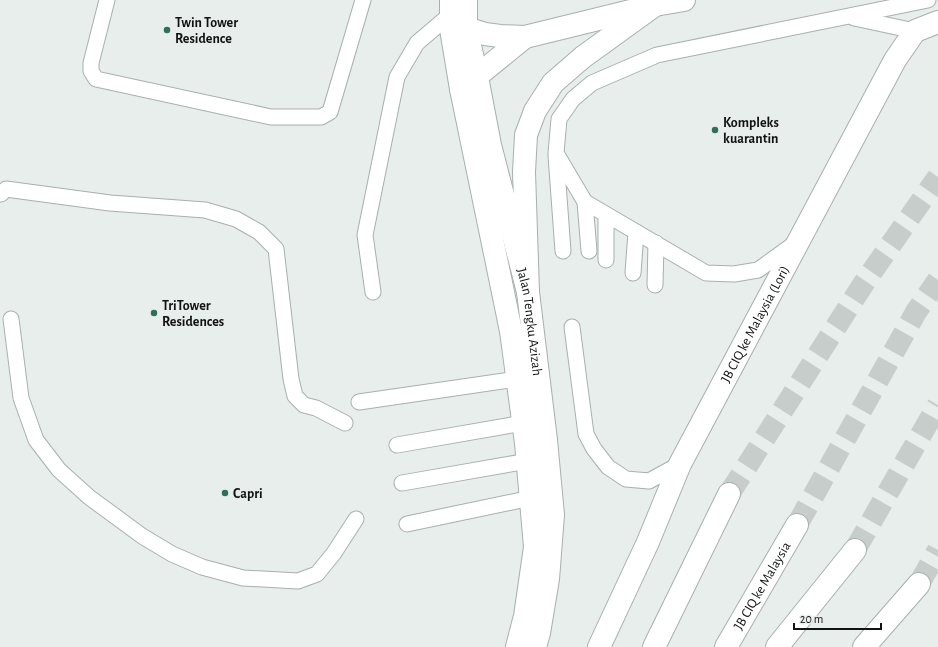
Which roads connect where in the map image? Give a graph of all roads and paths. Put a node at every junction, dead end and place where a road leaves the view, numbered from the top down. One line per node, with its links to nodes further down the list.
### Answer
1 (107, 0): 2 (lane)
2 (363, 0)
3 (684, 0): 5 (main road)
4 (928, 0): 7 (lane)
5 (655, 4): 10 (main road); 25 (main road)
6 (458, 10): 10 (main road); 11 (main road, Jalan Tengku Azizah); 24 (lane)
7 (847, 16): 9 (lane); 12 (lane)
8 (938, 22): 9 (main road)
9 (916, 31): 17 (main road, JB CIQ ke Malaysia (Lori))
10 (525, 37): 11 (main road)
11 (469, 83): 25 (main road, Jalan Tengku Azizah); 28 (main road, Jalan Tengku Azizah)
12 (556, 153): 14 (lane); 19 (lane)
13 (1, 194): 30 (lane)
14 (585, 202): 15 (lane); 20 (lane)
15 (606, 215): 16 (lane); 21 (lane)
16 (636, 232): 18 (lane); 22 (lane)
17 (799, 241): 18 (lane); 34 (main road, JB CIQ ke Malaysia (Lori))
18 (656, 244): 23 (lane)
19 (563, 251)
20 (589, 251)
21 (606, 260)
22 (633, 274)
23 (655, 284)
24 (373, 292)
25 (528, 292): 44 (main road, Jalan Tengku Azizah)
26 (11, 319): 38 (lane)
27 (572, 327): 34 (lane)
28 (517, 379): 29 (lane); 31 (main road, Jalan Tengku Azizah)
29 (359, 402)
30 (345, 423)
31 (524, 423): 32 (lane); 33 (main road, Jalan Tengku Azizah)
32 (397, 445)
33 (528, 460): 35 (lane); 37 (main road, Jalan Tengku Azizah)
34 (680, 464): 45 (main road, JB CIQ ke Malaysia (Lori))
35 (402, 483)
36 (729, 494): 46 (main road)
37 (531, 498): 39 (lane); 43 (main road, Jalan Tengku Azizah)
38 (356, 519)
39 (407, 524)
40 (797, 525): 47 (main road, JB CIQ ke Malaysia)
41 (855, 550): 48 (main road)
42 (919, 584): 49 (main road)
43 (517, 647)
44 (535, 647)
45 (599, 647)
46 (654, 647)
47 (726, 647)
48 (777, 647)
49 (864, 647)

